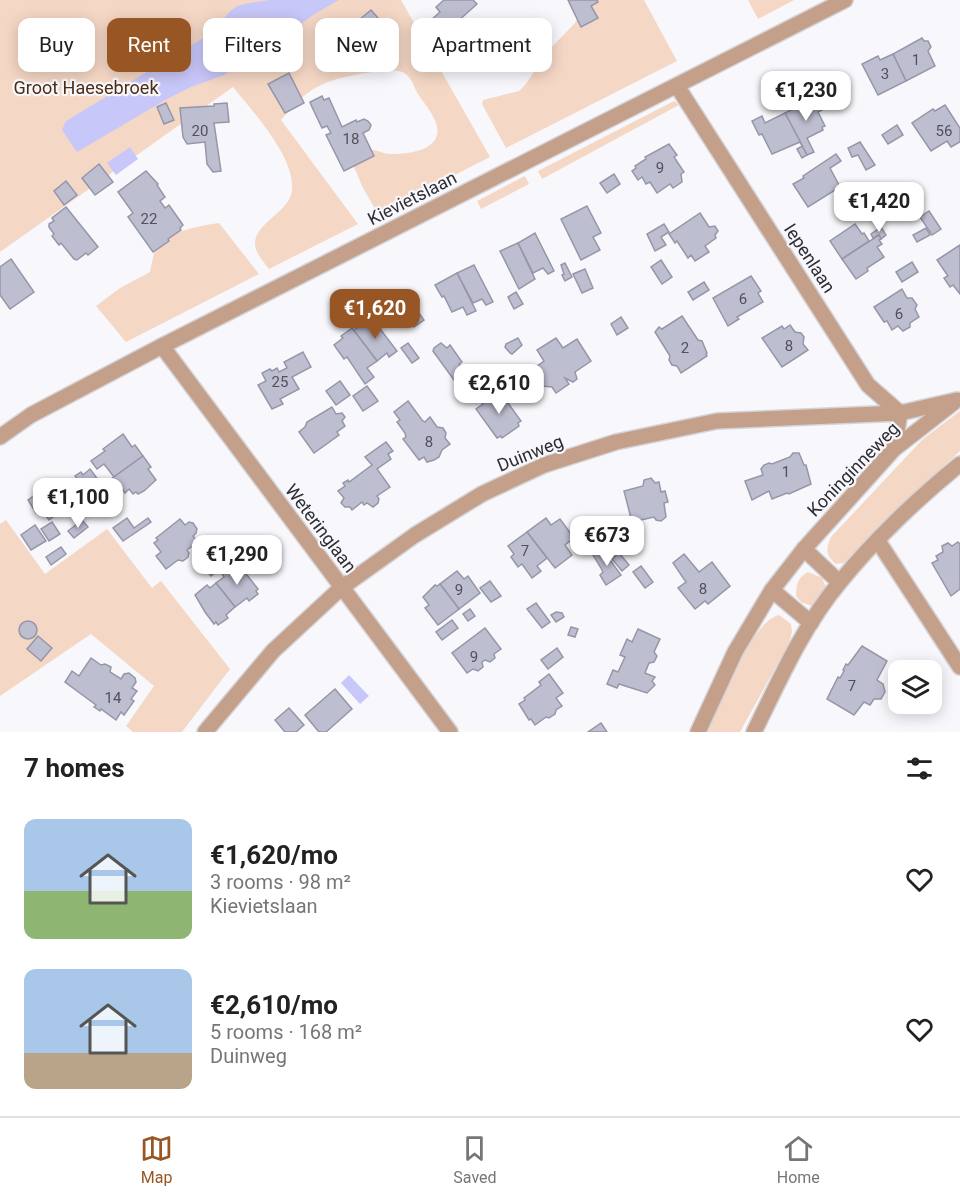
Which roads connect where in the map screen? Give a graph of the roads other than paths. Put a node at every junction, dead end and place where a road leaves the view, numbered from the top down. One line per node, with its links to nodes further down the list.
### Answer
1 (845, 0): 2 (street, Kievietslaan)
2 (677, 86): 3 (street, Kievietslaan); 5 (street, Iepenlaan)
3 (162, 346): 6 (street, Kievietslaan); 12 (street, Weteringlaan)
4 (958, 399): 5 (street, Duinweg); 7 (street, Koninginneweg)
5 (900, 412): 7 (street); 12 (street, Duinweg)
6 (0, 437)
7 (894, 449): 10 (street, Koninginneweg)
8 (960, 464): 9 (street)
9 (878, 541): 11 (street); 15 (street)
10 (804, 549): 11 (street); 13 (street, Koninginneweg)
11 (839, 582): 14 (street)
12 (341, 588): 16 (street, Duinweg); 17 (street, Weteringlaan)
13 (772, 590): 14 (street); 18 (street, Koninginneweg)
14 (811, 623): 19 (street)
15 (960, 668)
16 (205, 732)
17 (450, 732)
18 (698, 732)
19 (754, 732)

